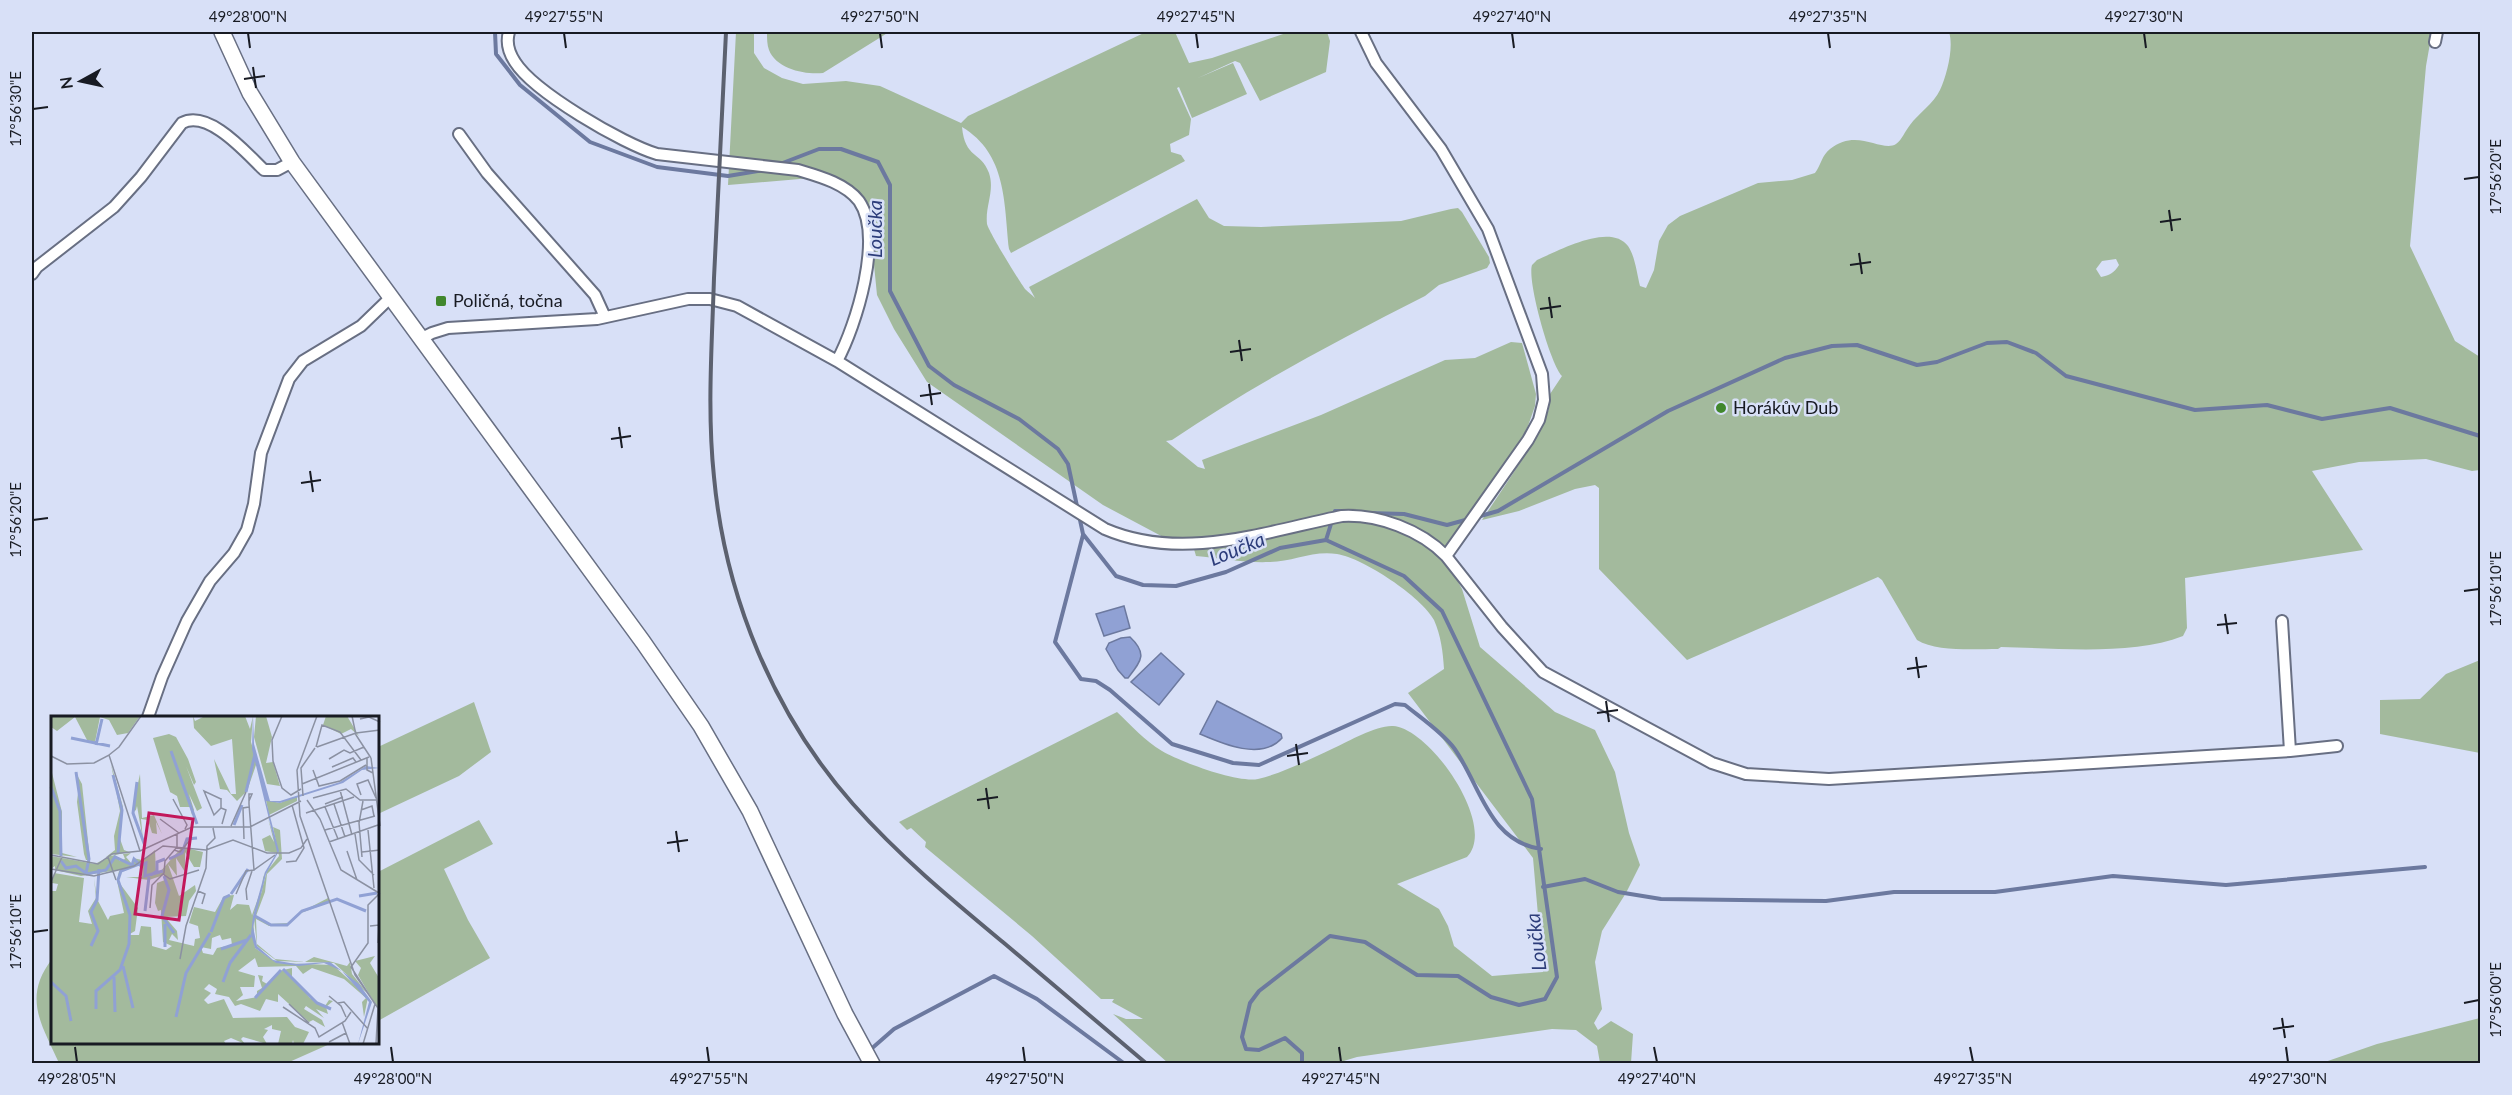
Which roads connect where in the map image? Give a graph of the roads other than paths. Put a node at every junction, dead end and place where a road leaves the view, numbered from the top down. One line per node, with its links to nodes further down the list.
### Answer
1 (222, 32): 5 (main road)
2 (509, 32): 10 (street)
3 (1361, 32): 11 (street)
4 (459, 134): 8 (street)
5 (292, 162): 6 (street); 7 (main road)
6 (32, 274)
7 (390, 298): 9 (main road); 13 (street)
8 (605, 317): 9 (street); 10 (street)
9 (420, 339): 16 (main road)
10 (837, 362): 11 (street)
11 (1446, 556): 15 (street)
12 (2282, 621): 15 (street)
13 (148, 716)
14 (2337, 746): 15 (street)
15 (2290, 752)
16 (872, 1064)

